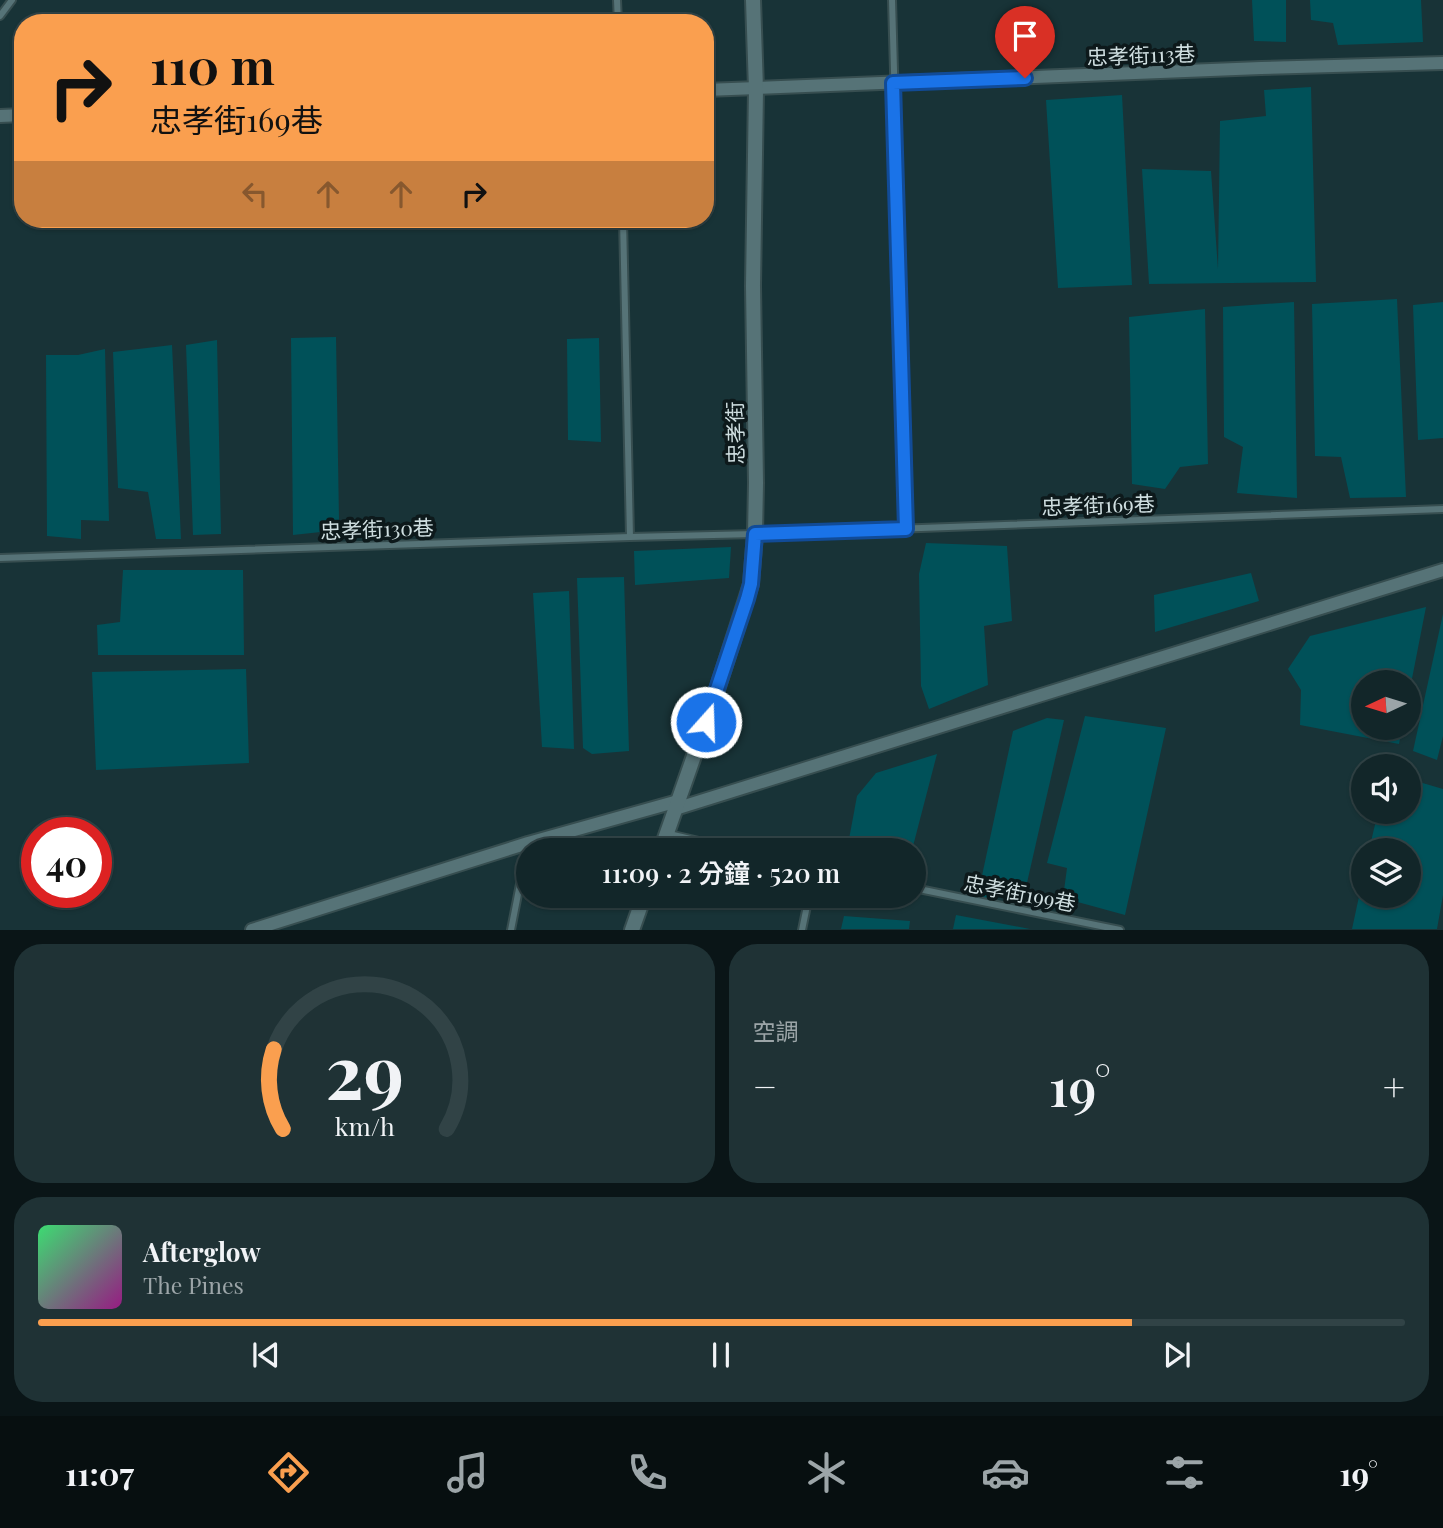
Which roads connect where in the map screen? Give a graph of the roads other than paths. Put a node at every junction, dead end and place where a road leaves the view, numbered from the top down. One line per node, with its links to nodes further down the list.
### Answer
1 (12, 0): 4 (lane)
2 (753, 0): 7 (street, 忠孝街)
3 (892, 0): 6 (lane)
4 (0, 16)
5 (1443, 64): 6 (street, 忠孝街113巷)
6 (893, 83): 7 (street, 忠孝街113巷); 11 (lane)
7 (756, 89): 8 (street, 忠孝街113巷); 12 (street, 忠孝街)
8 (714, 90)
9 (623, 228): 13 (lane)
10 (1443, 509): 11 (lane, 忠孝街169巷)
11 (906, 529): 12 (lane, 忠孝街169巷)
12 (755, 534): 13 (lane, 忠孝街130巷); 16 (street, 忠孝街)
13 (630, 537): 14 (lane, 忠孝街130巷)
14 (0, 558)
15 (1443, 570): 16 (street)
16 (676, 805): 17 (street, 忠孝街); 18 (street)
17 (667, 833): 19 (street, 忠孝街); 20 (lane)
18 (547, 838)
19 (665, 838)
20 (688, 838)
21 (516, 847): 26 (street)
22 (926, 890): 30 (lane, 忠孝街199巷)
23 (516, 904): 27 (lane)
24 (640, 908): 28 (street)
25 (807, 908): 29 (lane)
26 (252, 929)
27 (511, 929)
28 (632, 929)
29 (803, 929)
30 (1120, 929)

